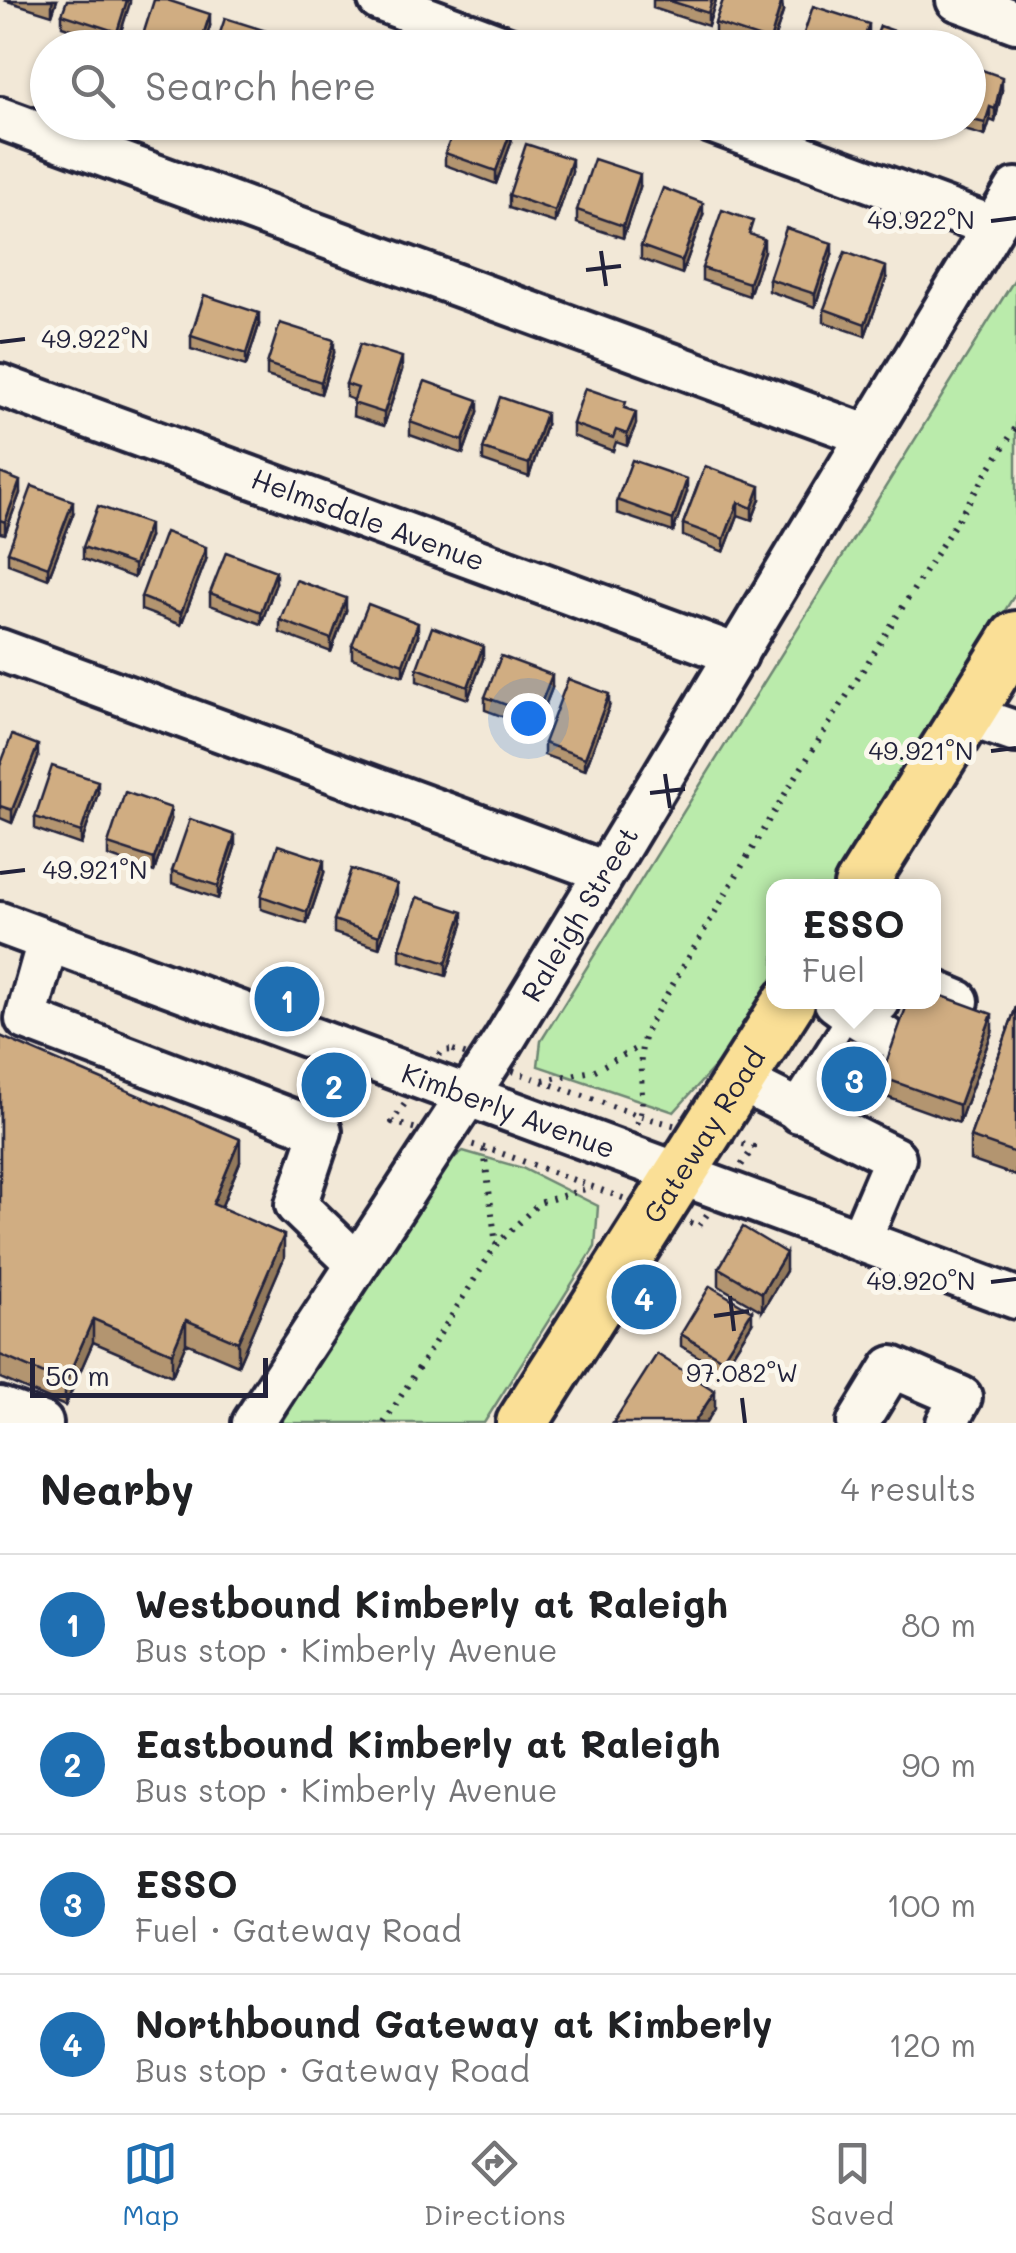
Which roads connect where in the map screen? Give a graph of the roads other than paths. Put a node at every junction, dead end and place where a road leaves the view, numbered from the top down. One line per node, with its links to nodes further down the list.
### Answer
1 (379, 0): 4 (street)
2 (957, 0): 3 (street)
3 (1016, 22)
4 (460, 30)
5 (0, 118): 6 (street)
6 (30, 129)
7 (60, 140): 12 (street)
8 (760, 140): 10 (street)
9 (1016, 189): 10 (street, Raleigh Street)
10 (992, 226): 12 (street, Raleigh Street)
11 (0, 385): 15 (street, Helmsdale Avenue)
12 (866, 435): 15 (street, Raleigh Street)
13 (1016, 638): 16 (main road)
14 (0, 650): 18 (street)
15 (736, 655): 18 (street, Raleigh Street)
16 (967, 715): 17 (street); 19 (main road)
17 (1016, 732)
18 (603, 871): 27 (street, Raleigh Street)
19 (864, 879)
20 (0, 922): 21 (street, Kimberly Avenue)
21 (48, 941): 27 (street, Kimberly Avenue); 31 (street)
22 (784, 1009): 26 (main road, Gateway Road)
23 (856, 1009): 28 (street)
24 (859, 1009): 25 (street)
25 (872, 1064)
26 (739, 1080): 28 (street); 29 (main road, Gateway Road)
27 (464, 1098): 29 (street, Kimberly Avenue); 31 (street, Raleigh Street)
28 (827, 1114): 30 (street)
29 (678, 1174): 30 (street, Kimberly Avenue); 36 (main road, Gateway Road)
30 (860, 1240): 32 (street, Kimberly Avenue)
31 (356, 1262): 35 (street, Raleigh Street)
32 (1016, 1298)
33 (0, 1408): 34 (street)
34 (42, 1423)
35 (253, 1423)
36 (522, 1423)
37 (858, 1423): 38 (street)
38 (947, 1423)

